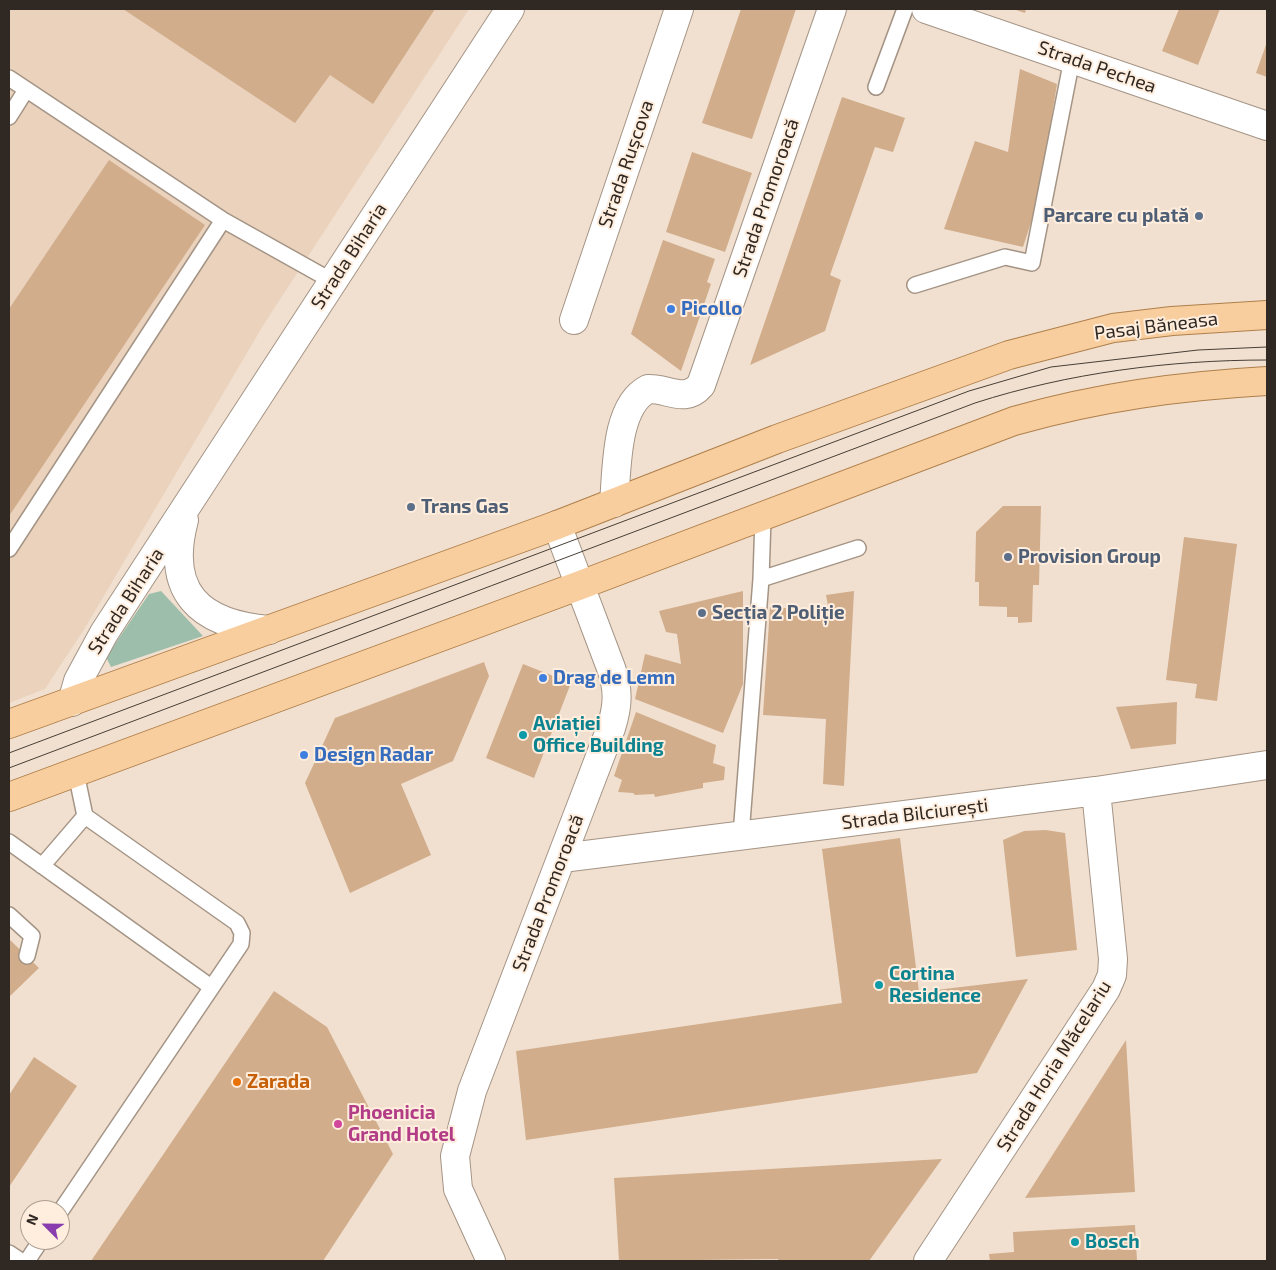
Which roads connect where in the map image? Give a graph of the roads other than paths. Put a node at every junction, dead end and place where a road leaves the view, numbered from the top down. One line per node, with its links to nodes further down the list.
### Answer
1 (510, 9): 13 (street, Strada Biharia)
2 (679, 9): 16 (street, Strada Rușcova)
3 (832, 9): 18 (street, Strada Promoroacă)
4 (905, 9): 8 (lane)
5 (926, 9): 6 (street, Strada Pechea)
6 (1072, 59): 11 (street, Strada Pechea); 14 (lane)
7 (9, 78): 9 (lane)
8 (876, 87)
9 (26, 90): 10 (lane); 12 (lane)
10 (9, 117)
11 (1267, 126)
12 (223, 220): 13 (lane); 23 (lane)
13 (332, 281): 19 (street, Strada Biharia)
14 (915, 285)
15 (1267, 315): 18 (main road, Pasaj Băneasa)
16 (574, 320)
17 (1267, 380): 20 (main road)
18 (614, 503): 21 (main road, Pasaj Băneasa)
19 (189, 504): 26 (street, Strada Biharia); 27 (street, Strada Biharia)
20 (763, 517): 24 (lane); 25 (main road)
21 (556, 525): 25 (street, Strada Promoroacă); 26 (main road, Pasaj Băneasa)
22 (858, 548): 24 (lane)
23 (9, 549)
24 (761, 579): 34 (lane)
25 (578, 586): 30 (main road); 36 (street, Strada Promoroacă)
26 (268, 630): 27 (main road, Pasaj Băneasa)
27 (72, 702): 28 (main road, Pasaj Băneasa)
28 (9, 724)
29 (1267, 765): 31 (street, Strada Bilciurești)
30 (76, 773): 32 (main road); 33 (lane)
31 (1096, 791): 34 (street, Strada Bilciurești); 47 (street, Strada Horia Măcelariu)
32 (9, 797)
33 (85, 816): 37 (lane); 40 (lane)
34 (741, 835): 36 (street, Strada Bilciurești)
35 (9, 842): 37 (lane)
36 (562, 858): 46 (street, Strada Promoroacă)
37 (42, 866): 40 (lane)
38 (9, 915): 39 (lane)
39 (27, 956)
40 (211, 987): 41 (lane)
41 (68, 1200)
42 (34, 1250): 45 (lane)
43 (9, 1252): 44 (lane)
44 (21, 1261)
45 (27, 1261)
46 (491, 1261)
47 (928, 1261)

